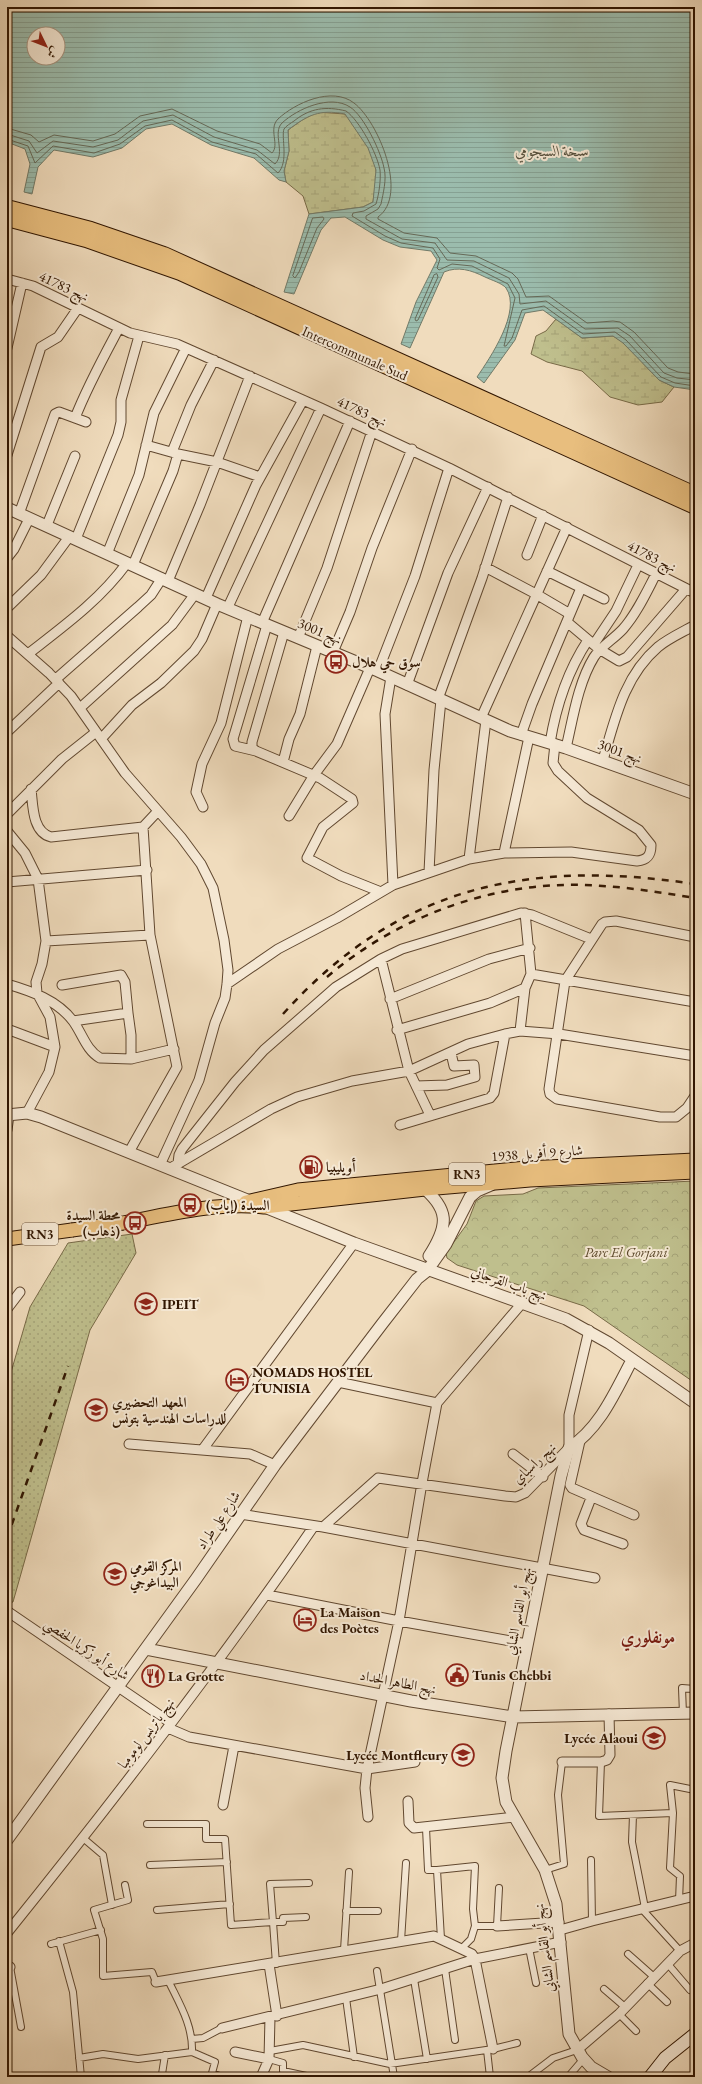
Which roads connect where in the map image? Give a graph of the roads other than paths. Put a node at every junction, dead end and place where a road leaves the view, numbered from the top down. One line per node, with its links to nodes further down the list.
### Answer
1 (7, 207): 27 (highway, Intercommunale Sud)
2 (7, 219): 29 (highway, Intercommunale Sud)
3 (7, 280): 4 (street, نهج 41783)
4 (22, 283): 5 (street, نهج 41783); 8 (street)
5 (78, 308): 6 (street, نهج 41783); 21 (street)
6 (119, 328): 7 (street, نهج 41783); 14 (street)
7 (138, 336): 9 (street, نهج 41783); 35 (street)
8 (8, 344)
9 (186, 348): 10 (street, نهج 41783); 18 (street)
10 (214, 360): 11 (street, نهج 41783); 20 (street)
11 (250, 376): 12 (street, نهج 41783); 23 (street)
12 (304, 400): 13 (street, نهج 41783); 25 (street)
13 (321, 408): 15 (street, نهج 41783); 53 (street)
14 (75, 418): 16 (street); 32 (street)
15 (350, 421): 17 (street, نهج 41783); 57 (street)
16 (86, 422)
17 (372, 431): 19 (street, نهج 41783); 61 (street)
18 (146, 446): 20 (street); 36 (street)
19 (412, 449): 24 (street, نهج 41783); 64 (street)
20 (175, 453): 23 (street); 39 (street)
21 (7, 456)
22 (75, 456): 33 (street)
23 (217, 462): 25 (street); 44 (street)
24 (449, 468): 26 (street, نهج 41783); 66 (street)
25 (260, 477): 50 (street)
26 (488, 487): 28 (street, نهج 41783); 69 (street)
27 (695, 494)
28 (508, 498): 31 (street, نهج 41783); 41 (street)
29 (695, 507)
30 (7, 508): 32 (street, نهج 3001)
31 (543, 515): 34 (street, نهج 41783); 37 (street)
32 (24, 516): 33 (street, نهج 3001); 38 (street)
33 (47, 526): 35 (street, نهج 3001)
34 (567, 527): 40 (street, نهج 41783); 42 (street)
35 (73, 538): 36 (street, نهج 3001); 54 (street)
36 (107, 554): 39 (street, نهج 3001)
37 (528, 554)
38 (7, 558)
39 (130, 564): 44 (street, نهج 3001); 65 (street)
40 (638, 565): 43 (street, نهج 41783); 62 (street)
41 (486, 567): 49 (street); 70 (street)
42 (547, 571): 45 (street); 49 (street)
43 (656, 574): 46 (street, نهج 41783); 62 (street)
44 (165, 580): 48 (street, نهج 3001); 68 (street)
45 (581, 588): 51 (street); 56 (street)
46 (686, 589): 47 (street, نهج 41783); 62 (street)
47 (695, 593)
48 (195, 594): 50 (street, نهج 3001); 71 (street)
49 (536, 594): 56 (street); 72 (street)
50 (206, 598): 52 (street, نهج 3001)
51 (604, 599)
52 (217, 604): 53 (street, نهج 3001); 74 (street)
53 (228, 607): 55 (street, نهج 3001)
54 (7, 608)
55 (248, 616): 57 (street, نهج 3001); 84 (street)
56 (568, 618): 62 (street); 75 (street)
57 (265, 624): 59 (street, نهج 3001); 78 (street)
58 (695, 625): 79 (street)
59 (284, 632): 61 (street, نهج 3001); 78 (street)
60 (7, 637): 65 (street)
61 (298, 638): 63 (street, نهج 3001)
62 (594, 645): 76 (street); 77 (street)
63 (317, 646): 64 (street, نهج 3001); 80 (street)
64 (333, 652): 66 (street, نهج 3001)
65 (28, 654): 68 (street)
66 (374, 670): 67 (street, نهج 3001); 81 (street)
67 (391, 677): 69 (street, نهج 3001); 96 (street)
68 (58, 681): 71 (street); 73 (street)
69 (407, 685): 70 (street, نهج 3001)
70 (440, 699): 72 (street, نهج 3001); 93 (street)
71 (80, 708): 74 (street)
72 (484, 719): 75 (street, نهج 3001); 91 (street)
73 (7, 732)
74 (99, 735): 82 (street); 85 (street)
75 (525, 736): 76 (street, نهج 3001); 90 (street)
76 (553, 744): 77 (street, نهج 3001); 90 (street)
77 (566, 748): 79 (street, نهج 3001)
78 (256, 751): 80 (street)
79 (603, 760): 83 (street, نهج 3001)
80 (284, 762): 81 (street)
81 (314, 775): 87 (street); 97 (street)
82 (31, 789): 86 (street); 88 (street)
83 (695, 794)
84 (202, 807)
85 (158, 811): 88 (street); 108 (street)
86 (7, 814)
87 (289, 816)
88 (143, 828): 92 (street)
89 (7, 831): 94 (street)
90 (504, 853): 91 (street)
91 (470, 859): 93 (street)
92 (147, 870): 94 (street); 99 (street)
93 (429, 872): 96 (street)
94 (38, 879): 95 (street); 102 (street)
95 (7, 882)
96 (393, 885): 97 (street)
97 (381, 892): 108 (street)
98 (525, 913): 101 (street); 103 (street); 104 (street)
99 (150, 935): 102 (street); 122 (street)
100 (695, 937): 101 (street)
101 (591, 939): 106 (street)
102 (46, 941): 111 (street)
103 (530, 948): 105 (street); 112 (street)
104 (381, 959): 112 (street); 136 (street)
105 (532, 974): 106 (street); 110 (street)
106 (565, 981): 113 (street); 120 (street)
107 (7, 984): 111 (street)
108 (227, 984): 136 (street)
109 (62, 985): 114 (street)
110 (525, 988): 117 (street); 118 (street)
111 (37, 993): 115 (street); 121 (street)
112 (390, 999): 117 (street)
113 (695, 1002)
114 (128, 1013): 115 (street); 125 (street)
115 (73, 1021): 125 (street)
116 (7, 1029): 121 (street)
117 (398, 1030): 126 (street)
118 (520, 1031): 119 (street); 120 (street)
119 (505, 1034): 123 (street); 131 (street)
120 (558, 1034): 124 (street); 128 (street)
121 (55, 1047): 129 (street)
122 (174, 1049): 125 (street); 134 (street)
123 (451, 1053): 126 (street); 127 (street)
124 (695, 1056)
125 (131, 1059)
126 (409, 1071): 127 (street); 136 (street)
127 (416, 1086): 131 (street)
128 (695, 1096)
129 (27, 1113): 130 (street); 134 (street)
130 (8, 1115): 133 (street)
131 (430, 1115): 132 (street)
132 (400, 1125)
133 (7, 1130)
134 (129, 1152): 136 (street)
135 (695, 1160): 138 (main road, شارع 9 أفريل 1938 / RN3)
136 (169, 1165): 142 (street)
137 (695, 1172): 139 (main road, شارع 9 أفريل 1938 / RN3)
138 (414, 1180): 140 (street, شارع علي طراد); 141 (main road, شارع 9 أفريل 1938 / RN3)
139 (493, 1184): 140 (main road, شارع 9 أفريل 1938 / RN3); 147 (street, شارع علي طراد)
140 (424, 1189): 141 (main road, شارع 9 أفريل 1938 / RN3); 147 (street, شارع علي طراد)
141 (299, 1196): 142 (main road, شارع 9 أفريل 1938 / RN3); 143 (main road, شارع 9 أفريل 1938 / RN3); 144 (street)
142 (245, 1202): 143 (main road, شارع 9 أفريل 1938 / RN3); 145 (main road, RN3, bridge)
143 (264, 1207): 144 (street, نهج باب القرجاني)
144 (298, 1220): 146 (street, نهج باب القرجاني)
145 (8, 1240)
146 (354, 1244): 147 (street, نهج باب القرجاني); 159 (street)
147 (424, 1270): 149 (street, نهج باب القرجاني); 153 (street, شارع علي طراد)
148 (20, 1292): 150 (street)
149 (523, 1302): 151 (street, نهج باب القرجاني); 154 (street)
150 (7, 1309)
151 (588, 1330): 152 (street, نهج باب القرجاني); 158 (street, نهج راسباي)
152 (632, 1360): 155 (street, نهج باب القرجاني); 156 (street)
153 (338, 1382): 154 (street); 161 (street, شارع علي طراد)
154 (437, 1403): 163 (street)
155 (695, 1403)
156 (580, 1441): 158 (street); 164 (street)
157 (129, 1444): 159 (street)
158 (569, 1448): 162 (street, نهج راسباي); 170 (street, نهج أبو القاسم الشابي)
159 (203, 1449): 161 (street)
160 (513, 1454): 162 (street)
161 (275, 1465): 165 (street, شارع علي طراد)
162 (543, 1477): 163 (street, نهج راسباي)
163 (422, 1483): 167 (street, نهج باتريس لومومبا); 168 (street)
164 (591, 1498): 166 (street); 169 (street)
165 (240, 1514): 167 (street); 176 (street, شارع علي طراد)
166 (634, 1515)
167 (318, 1527): 168 (street); 172 (street, نهج باتريس لومومبا)
168 (413, 1544): 170 (street); 174 (street)
169 (623, 1544)
170 (542, 1569): 171 (street); 175 (street, نهج أبو القاسم الشابي)
171 (595, 1578)
172 (267, 1595): 174 (street); 177 (street, نهج باتريس لومومبا)
173 (7, 1611): 178 (street, شارع أبو زكريا الحفصي)
174 (399, 1621): 175 (street); 180 (street)
175 (527, 1644): 184 (street, نهج أبو القاسم الشابي)
176 (146, 1649): 177 (street, نهج الطاهر الحداد); 178 (street, شارع علي طراد)
177 (217, 1664): 180 (street, نهج الطاهر الحداد); 185 (street, نهج باتريس لومومبا)
178 (118, 1686): 185 (street, شارع أبو زكريا الحفصي); 201 (street, شارع علي طراد)
179 (695, 1689): 183 (street)
180 (383, 1695): 184 (street, نهج الطاهر الحداد); 190 (street)
181 (695, 1713): 183 (street, نهج الطاهر الحداد)
182 (609, 1714): 183 (street, نهج الطاهر الحداد); 184 (street, نهج الطاهر الحداد); 189 (street)
183 (682, 1714)
184 (513, 1717): 197 (street, نهج أبو القاسم الشابي)
185 (169, 1725): 186 (street, شارع أبو زكريا الحفصي); 200 (street, نهج باتريس لومومبا)
186 (234, 1746): 190 (street, شارع أبو زكريا الحفصي); 193 (street)
187 (416, 1762): 190 (street, شارع أبو زكريا الحفصي)
188 (562, 1762): 189 (street); 207 (street)
189 (601, 1762): 195 (street)
190 (367, 1769): 196 (street)
191 (695, 1790): 194 (street)
192 (408, 1801): 199 (street)
193 (223, 1805)
194 (673, 1813): 195 (street); 213 (street)
195 (633, 1815): 216 (street)
196 (368, 1817)
197 (515, 1817): 199 (street); 207 (street, نهج أبو القاسم الشابي)
198 (147, 1824): 203 (street)
199 (426, 1828): 206 (street)
200 (83, 1838): 215 (street); 227 (street, نهج باتريس لومومبا)
201 (7, 1840)
202 (591, 1860): 221 (street)
203 (227, 1862): 205 (street); 214 (street)
204 (406, 1863): 230 (street)
205 (150, 1865)
206 (437, 1870): 223 (street); 228 (street)
207 (545, 1870): 225 (street, نهج أبو القاسم الشابي)
208 (349, 1872): 218 (street)
209 (309, 1883): 222 (street)
210 (125, 1885): 215 (street)
211 (499, 1888): 224 (street)
212 (695, 1896): 213 (street)
213 (679, 1901): 216 (street)
214 (230, 1904): 217 (street); 222 (street)
215 (112, 1905): 226 (street)
216 (643, 1908): 221 (street); 237 (street)
217 (157, 1910)
218 (346, 1911): 219 (street); 236 (street)
219 (378, 1911)
220 (306, 1917): 222 (street)
221 (592, 1920): 225 (street)
222 (273, 1922): 241 (street)
223 (475, 1926): 224 (street); 235 (street)
224 (497, 1926): 225 (street)
225 (559, 1926): 231 (street, نهج أبو القاسم الشابي)
226 (101, 1930): 229 (street); 248 (street)
227 (7, 1933)
228 (440, 1939): 230 (street); 235 (street)
229 (60, 1941): 233 (street); 271 (street)
230 (400, 1941): 236 (street)
231 (560, 1942): 234 (street); 266 (street, نهج أبو القاسم الشابي)
232 (695, 1943): 237 (street)
233 (51, 1944)
234 (529, 1948): 239 (street); 249 (street)
235 (461, 1949): 239 (street)
236 (344, 1950): 241 (street)
237 (680, 1951): 240 (street)
238 (628, 1954): 247 (street)
239 (475, 1959): 243 (street); 265 (street)
240 (667, 1963): 247 (street); 252 (street)
241 (273, 1964): 246 (street); 257 (street)
242 (8, 1966): 258 (street)
243 (445, 1969): 245 (street); 263 (street)
244 (377, 1971): 250 (street)
245 (414, 1979): 250 (street); 273 (street)
246 (168, 1980): 248 (street); 262 (street)
247 (651, 1980): 254 (street); 255 (street)
248 (156, 1982)
249 (536, 1983)
250 (381, 1989): 253 (street); 275 (street)
251 (604, 1989): 255 (street)
252 (690, 1990)
253 (346, 1998): 257 (street); 272 (street)
254 (668, 2002)
255 (625, 2007): 256 (street)
256 (619, 2014): 260 (street); 266 (street)
257 (274, 2016): 259 (street); 269 (street)
258 (21, 2027)
259 (222, 2028): 262 (street)
260 (636, 2031)
261 (695, 2034): 286 (main road)
262 (192, 2039): 267 (street)
263 (455, 2040)
264 (517, 2044): 265 (street)
265 (490, 2050): 273 (street); 282 (street)
266 (577, 2050): 283 (street); 285 (street, نهج أبو القاسم الشابي)
267 (192, 2052): 270 (street); 278 (street)
268 (235, 2052): 269 (street)
269 (270, 2055): 272 (street); 279 (street); 280 (street)
270 (165, 2056): 271 (street); 277 (street)
271 (79, 2058): 276 (street)
272 (354, 2058): 275 (street)
273 (427, 2059): 275 (street)
274 (580, 2063): 284 (street)
275 (390, 2064): 281 (street)
276 (81, 2077)
277 (160, 2077)
278 (222, 2077)
279 (261, 2077)
280 (311, 2077)
281 (394, 2077)
282 (490, 2077)
283 (528, 2077)
284 (568, 2077)
285 (608, 2077)
286 (650, 2077)

